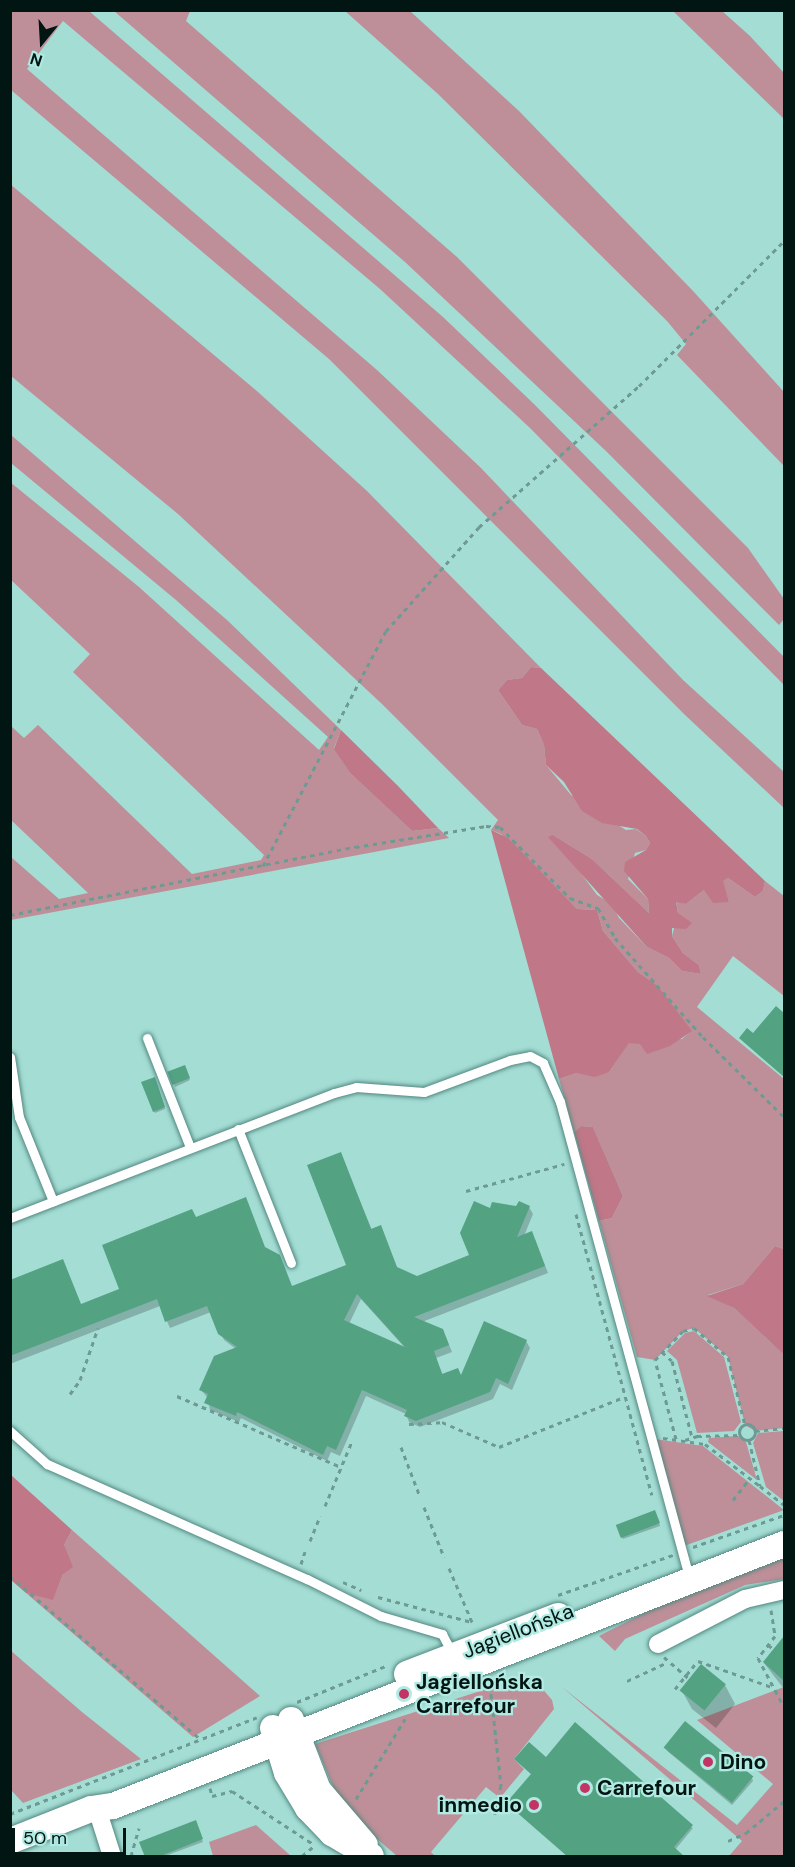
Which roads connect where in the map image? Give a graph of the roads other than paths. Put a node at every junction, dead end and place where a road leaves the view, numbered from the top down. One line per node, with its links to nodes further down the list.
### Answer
1 (147, 1038): 4 (lane)
2 (10, 1057): 5 (lane)
3 (238, 1129): 4 (lane); 7 (lane); 10 (lane)
4 (190, 1147): 5 (lane)
5 (53, 1201): 6 (lane)
6 (10, 1218)
7 (291, 1263)
8 (10, 1431): 13 (lane)
9 (784, 1542): 10 (street, Jagiellońska)
10 (688, 1574): 13 (street, Jagiellońska)
11 (776, 1592): 12 (street)
12 (658, 1644)
13 (457, 1664): 14 (street, Jagiellońska)
14 (284, 1731): 15 (street, Jagiellońska); 16 (street); 17 (street, Jagiellońska); 21 (street)
15 (231, 1760): 16 (street); 17 (street, Jagiellońska)
16 (290, 1779): 20 (street)
17 (94, 1809): 18 (street, Jagiellońska); 19 (street)
18 (10, 1841)
19 (112, 1857)
20 (371, 1857)
21 (375, 1857)

